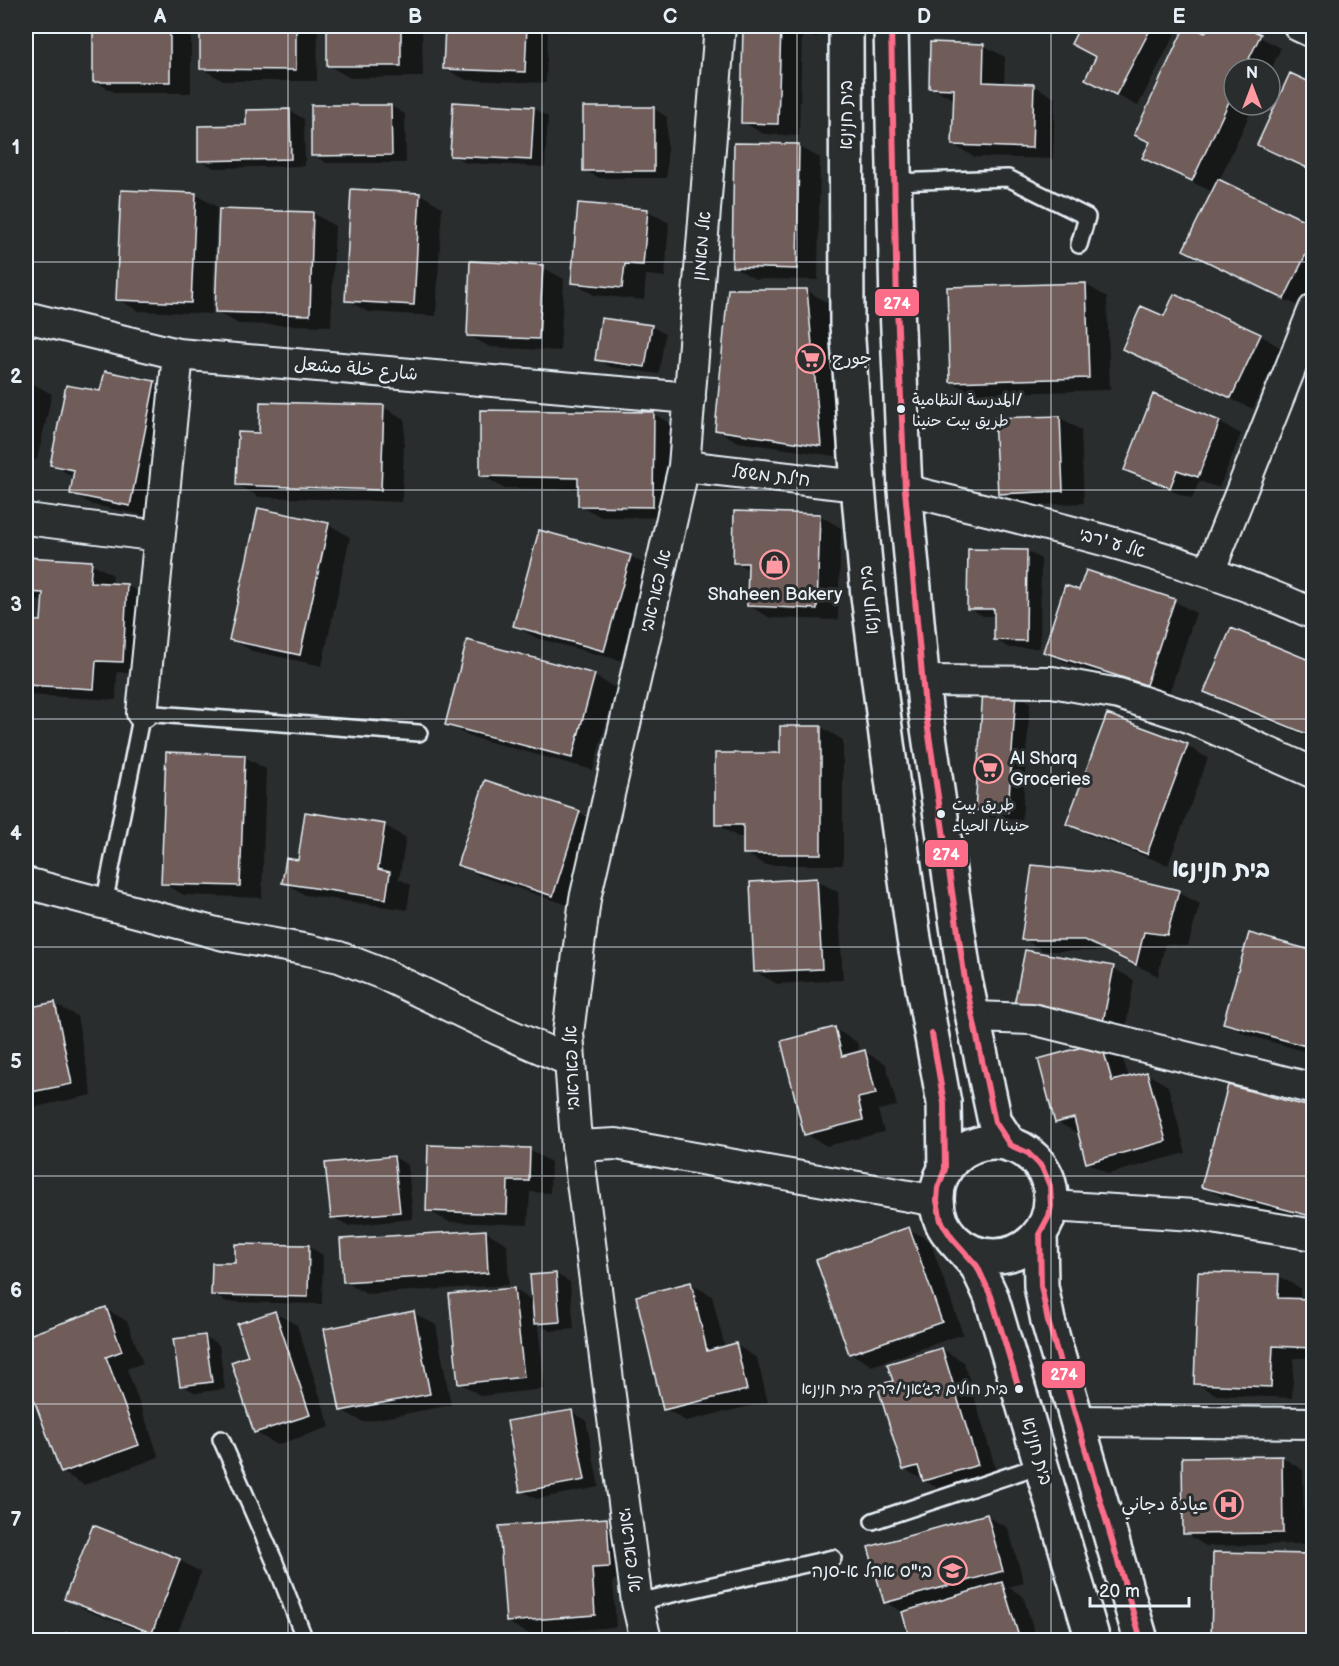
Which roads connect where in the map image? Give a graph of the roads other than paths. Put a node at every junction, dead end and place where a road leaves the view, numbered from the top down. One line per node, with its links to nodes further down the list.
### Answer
1 (720, 26): 11 (street, אל מאמון)
2 (846, 26): 13 (street, בית חנינא)
3 (891, 26): 6 (street)
4 (1299, 26): 5 (street)
5 (1314, 33)
6 (894, 183): 7 (lane); 14 (street)
7 (1079, 245)
8 (1314, 309): 17 (street)
9 (26, 317): 10 (street, شارع خلة مشعل)
10 (178, 354): 11 (street, شارع خلة مشعل); 16 (street)
11 (690, 398): 12 (street, אל מאמון)
12 (684, 466): 13 (street, ח'לת משעל); 26 (street, אל פאראבי)
13 (858, 486): 30 (street, בית חנינא)
14 (905, 490): 17 (street, אל ע 'רבי); 19 (street)
15 (26, 519): 16 (street)
16 (159, 536): 20 (street)
17 (1209, 572): 18 (street, אל ע 'רבי)
18 (1314, 614)
19 (922, 681): 22 (street); 25 (street)
20 (142, 713): 21 (lane); 24 (lane)
21 (419, 733)
22 (1314, 773)
23 (26, 883): 24 (street)
24 (104, 904): 26 (street)
25 (974, 1017): 27 (street); 28 (street)
26 (570, 1061): 29 (street, אל פאראבי)
27 (1314, 1089)
28 (1010, 1145): 30 (street); 32 (street)
29 (577, 1146): 31 (street); 41 (street, אל פאראבי)
30 (945, 1169): 31 (street)
31 (937, 1201): 34 (street)
32 (1045, 1220): 33 (street); 34 (street); 35 (street)
33 (1314, 1234)
34 (952, 1238): 38 (street, בית חנינא)
35 (1077, 1421): 36 (street); 45 (street)
36 (1314, 1423)
37 (221, 1439): 42 (lane)
38 (1041, 1465): 39 (lane); 44 (street, בית חנינא)
39 (873, 1521)
40 (833, 1558): 41 (lane)
41 (637, 1602): 43 (street, אל פאראבי)
42 (305, 1641)
43 (646, 1641)
44 (1093, 1641)
45 (1141, 1641)

